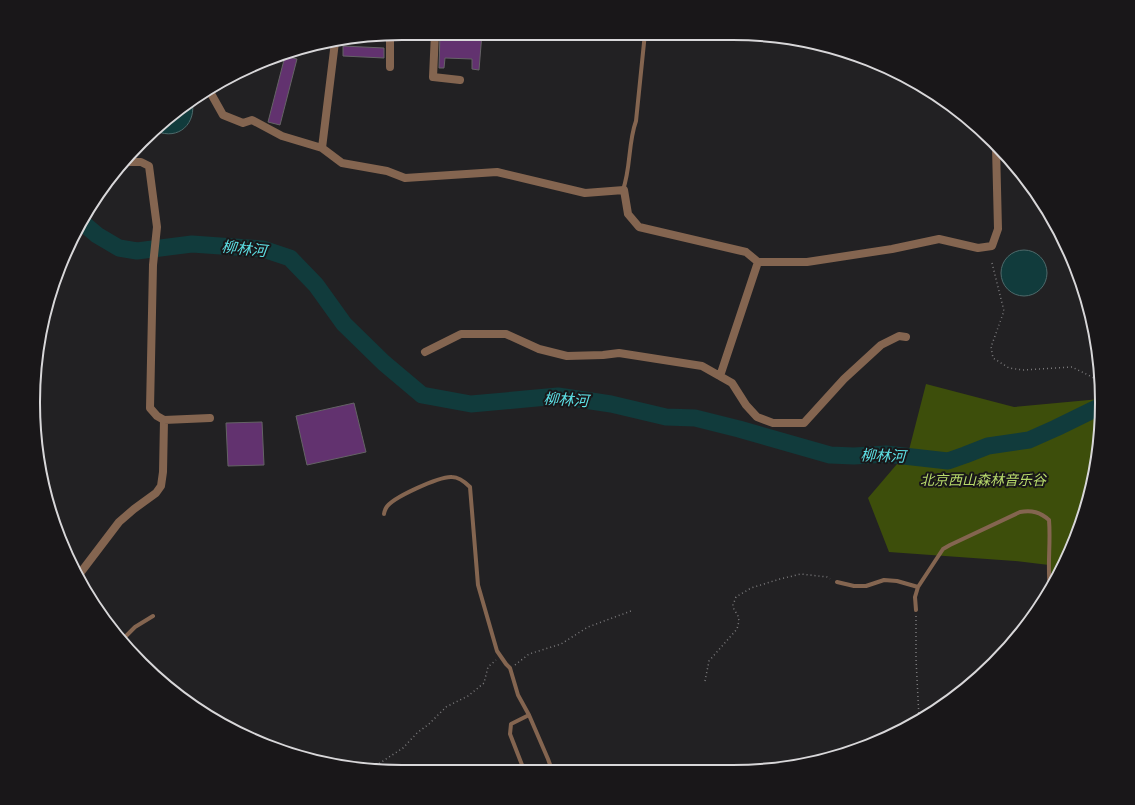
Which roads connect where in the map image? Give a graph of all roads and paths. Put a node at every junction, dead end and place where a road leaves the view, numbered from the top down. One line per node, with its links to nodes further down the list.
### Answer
1 (435, 40): 6 (street)
2 (643, 40): 11 (lane)
3 (390, 41): 5 (street)
4 (334, 47): 8 (street)
5 (390, 67)
6 (460, 80)
7 (212, 95): 8 (street)
8 (322, 148): 11 (street)
9 (996, 154): 12 (street)
10 (131, 162): 19 (street)
11 (623, 190): 12 (street)
12 (758, 262): 16 (street)
13 (992, 263): 17 (path)
14 (906, 337): 16 (street)
15 (425, 352): 16 (street)
16 (720, 376)
17 (1094, 378)
18 (210, 418): 19 (street)
19 (164, 420): 21 (street)
20 (384, 514): 29 (lane)
21 (82, 571)
22 (1049, 579): 24 (lane)
23 (837, 582): 24 (lane); 31 (path)
24 (918, 587): 25 (lane)
25 (916, 610): 32 (path)
26 (631, 611): 30 (path)
27 (153, 616): 28 (lane)
28 (126, 636)
29 (501, 657): 30 (lane); 34 (path)
30 (510, 668): 33 (lane)
31 (705, 681)
32 (919, 713)
33 (529, 715): 35 (lane); 36 (lane)
34 (378, 764)
35 (522, 765)
36 (550, 765)

